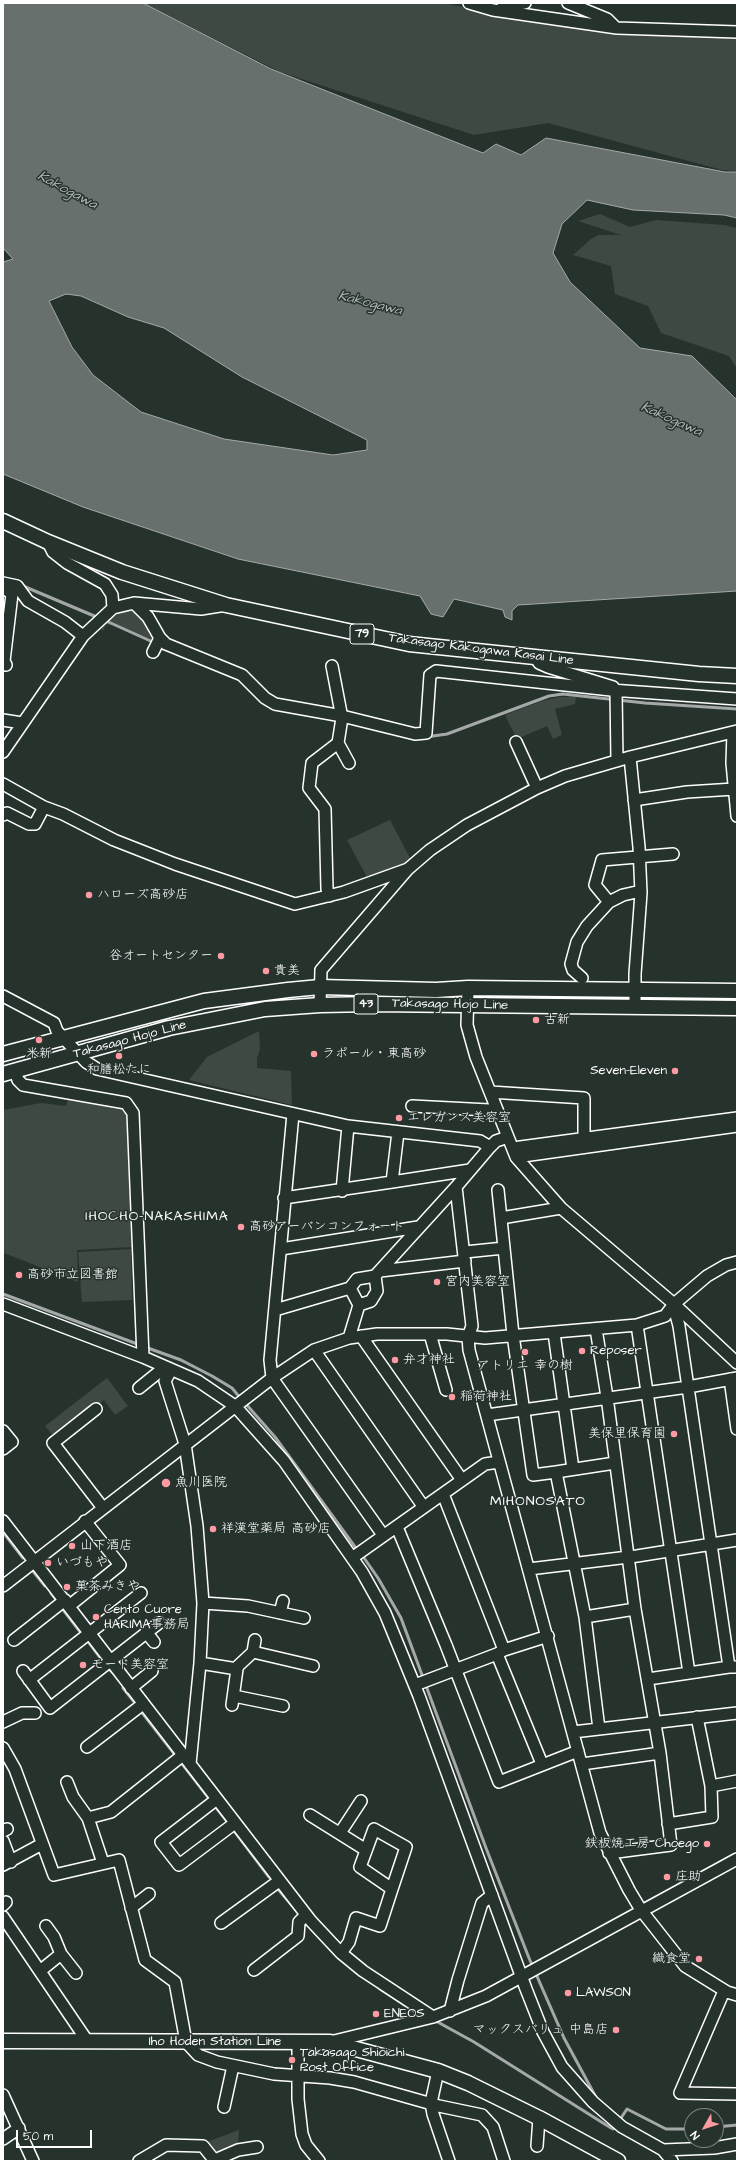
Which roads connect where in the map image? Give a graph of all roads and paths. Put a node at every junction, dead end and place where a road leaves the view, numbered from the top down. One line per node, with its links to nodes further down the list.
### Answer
1 (469, 3): 4 (street)
2 (524, 3): 4 (street)
3 (568, 3): 5 (street)
4 (493, 10): 5 (street)
5 (617, 28): 6 (street)
6 (737, 32)
7 (3, 522): 8 (main road, Takasago Kakogawa Kasai Line / 79)
8 (48, 542): 13 (main road, Takasago Kakogawa Kasai Line / 79); 14 (street)
9 (3, 583): 11 (street)
10 (8, 591): 11 (street); 17 (street)
11 (28, 601): 15 (street)
12 (134, 603): 13 (street); 14 (street); 23 (street)
13 (226, 605): 16 (main road, Takasago Kakogawa Kasai Line / 79)
14 (113, 608): 15 (street)
15 (82, 636): 24 (street)
16 (536, 658): 19 (main road, Takasago Kakogawa Kasai Line / 79); 20 (street)
17 (6, 665)
18 (332, 666): 23 (street)
19 (737, 676)
20 (616, 691): 21 (street); 23 (street); 30 (street)
21 (737, 699)
22 (3, 720): 24 (street)
23 (342, 720): 27 (street)
24 (22, 723): 28 (street)
25 (735, 731): 29 (street); 34 (street)
26 (516, 742): 33 (street)
27 (338, 743): 31 (street); 43 (street)
28 (3, 752)
29 (630, 757): 30 (street); 35 (street)
30 (617, 761): 33 (street)
31 (349, 763)
32 (3, 784): 36 (street)
33 (537, 788): 41 (street)
34 (734, 789): 35 (street); 38 (street)
35 (634, 800): 40 (street)
36 (44, 807): 37 (street); 43 (street)
37 (3, 815)
38 (737, 816)
39 (673, 854): 40 (street)
40 (639, 857): 42 (street); 44 (street)
41 (408, 869): 43 (street); 46 (street)
42 (641, 891): 44 (street); 48 (street)
43 (329, 896)
44 (609, 902): 45 (street)
45 (582, 978)
46 (320, 987): 47 (main road, Takasago Hojo Line / 43); 51 (street); 55 (main road, Takasago Hojo Line / 43)
47 (468, 988): 48 (main road, Takasago Hojo Line / 43); 52 (street)
48 (636, 991): 49 (main road, Takasago Hojo Line / 43); 53 (street)
49 (737, 991)
50 (3, 996): 55 (street)
51 (320, 1005): 52 (main road, Takasago Hojo Line / 43); 57 (main road, Takasago Hojo Line / 43)
52 (467, 1006): 53 (main road, Takasago Hojo Line / 43); 59 (street)
53 (635, 1007): 54 (main road, Takasago Hojo Line / 43)
54 (737, 1008)
55 (66, 1039): 56 (main road, Takasago Hojo Line / 43); 57 (street)
56 (3, 1054)
57 (79, 1054): 58 (main road, Takasago Hojo Line / 43); 62 (street)
58 (9, 1073): 100 (street)
59 (490, 1092): 61 (street); 69 (street)
60 (412, 1106): 61 (street)
61 (496, 1108): 71 (street)
62 (293, 1114): 65 (street); 77 (street)
63 (737, 1118): 64 (street)
64 (713, 1125): 66 (street); 68 (street)
65 (348, 1126): 67 (street); 76 (street)
66 (737, 1126)
67 (398, 1132): 70 (street); 73 (street)
68 (622, 1138): 69 (street); 71 (street)
69 (584, 1139): 71 (street)
70 (490, 1147): 71 (street); 72 (street)
71 (512, 1147): 78 (street)
72 (470, 1170): 73 (street); 74 (street)
73 (392, 1182): 76 (street)
74 (456, 1187): 80 (street); 83 (street)
75 (498, 1190): 79 (street)
76 (342, 1191): 77 (street)
77 (284, 1198): 82 (street)
78 (561, 1208): 79 (street); 88 (street)
79 (501, 1218): 81 (street)
80 (418, 1227): 82 (street); 85 (street)
81 (504, 1248): 83 (street); 95 (street)
82 (280, 1249): 90 (street)
83 (465, 1256): 85 (street); 97 (street)
84 (737, 1262): 88 (street)
85 (377, 1273): 86 (street); 89 (street)
86 (350, 1288): 89 (street); 90 (street)
87 (3, 1304): 100 (street)
88 (674, 1304): 91 (street); 101 (street); 105 (street)
89 (359, 1305): 98 (street)
90 (275, 1310): 103 (street)
91 (637, 1326): 92 (street); 108 (street)
92 (596, 1329): 93 (street); 109 (street)
93 (554, 1333): 95 (street); 110 (street)
94 (430, 1334): 96 (street); 97 (street); 107 (street)
95 (513, 1335): 97 (street); 113 (street)
96 (361, 1336): 98 (street); 123 (street)
97 (468, 1337): 114 (street)
98 (349, 1338): 99 (street)
99 (314, 1350): 103 (street); 125 (street)
100 (143, 1357): 102 (street)
101 (737, 1363)
102 (168, 1369): 106 (street); 111 (street); 117 (street)
103 (272, 1378): 111 (street); 130 (street)
104 (733, 1379): 105 (street); 115 (street)
105 (688, 1387): 108 (street); 132 (street)
106 (139, 1388)
107 (446, 1390)
108 (648, 1392): 109 (street); 133 (street)
109 (607, 1397): 110 (street); 120 (street)
110 (564, 1404): 113 (street); 121 (street)
111 (235, 1406): 117 (street); 135 (street)
112 (96, 1409): 126 (street)
113 (522, 1409): 114 (street); 122 (street)
114 (486, 1415): 119 (street)
115 (737, 1429)
116 (3, 1431): 118 (street)
117 (185, 1444): 126 (street); 142 (street)
118 (3, 1449)
119 (499, 1462): 123 (street); 138 (street)
120 (615, 1463): 121 (street); 134 (street)
121 (573, 1469): 122 (street)
122 (556, 1472): 137 (street)
123 (462, 1480): 124 (street)
124 (443, 1494): 125 (street); 156 (street)
125 (423, 1506): 129 (street)
126 (103, 1508): 128 (street)
127 (3, 1521): 136 (street)
128 (85, 1521): 136 (street); 143 (street)
129 (397, 1527): 130 (street); 162 (street)
130 (383, 1535): 135 (street)
131 (737, 1540): 132 (street)
132 (713, 1544): 133 (street); 159 (street)
133 (672, 1550): 134 (street); 164 (street)
134 (629, 1556): 137 (street); 144 (street)
135 (352, 1558): 166 (street)
136 (34, 1561): 139 (street); 143 (street)
137 (575, 1562): 138 (street); 146 (street)
138 (529, 1569): 151 (street)
139 (3, 1586)
140 (141, 1593): 150 (street)
141 (283, 1601): 145 (street)
142 (203, 1603): 145 (street); 158 (street)
143 (63, 1604): 150 (street); 152 (street)
144 (635, 1609): 146 (street); 165 (street)
145 (280, 1613): 147 (street)
146 (585, 1617): 175 (street)
147 (304, 1618)
148 (159, 1623): 149 (street)
149 (146, 1632): 154 (street); 157 (street)
150 (89, 1633): 157 (street); 157 (street)
151 (548, 1636): 156 (street); 176 (street)
152 (14, 1640)
153 (255, 1640): 155 (street)
154 (154, 1642)
155 (253, 1652): 160 (street); 161 (street)
156 (500, 1652): 162 (street); 182 (street)
157 (110, 1660): 167 (street)
158 (200, 1663): 161 (street); 181 (street)
159 (733, 1667): 164 (street)
160 (307, 1668)
161 (237, 1670): 169 (street)
162 (456, 1670): 166 (street); 182 (street)
163 (152, 1671): 167 (street)
164 (689, 1672): 165 (street)
165 (648, 1680): 174 (street)
166 (415, 1685): 204 (street)
167 (131, 1688): 168 (street)
168 (144, 1704): 177 (street); 181 (street)
169 (276, 1708)
170 (34, 1712): 173 (street)
171 (737, 1713): 172 (street)
172 (697, 1717): 174 (street); 186 (street)
173 (3, 1722)
174 (655, 1723): 175 (street); 180 (street)
175 (599, 1729): 176 (street)
176 (573, 1732): 179 (street)
177 (87, 1747)
178 (3, 1748): 195 (street)
179 (578, 1751): 182 (street); 183 (street)
180 (660, 1753): 183 (street); 192 (street)
181 (186, 1760): 187 (street); 190 (street)
182 (542, 1764)
183 (582, 1764): 197 (street)
184 (737, 1781): 186 (street)
185 (67, 1782): 190 (street)
186 (711, 1786): 192 (street)
187 (217, 1799): 191 (street); 191 (street)
188 (360, 1801): 193 (street)
189 (310, 1815): 193 (street)
190 (88, 1818): 200 (street)
191 (235, 1823): 201 (street)
192 (668, 1824): 197 (street)
193 (340, 1833): 196 (street)
194 (3, 1841): 199 (street)
195 (42, 1844): 199 (street); 200 (street)
196 (366, 1850): 202 (street); 202 (street)
197 (609, 1853): 206 (street)
198 (737, 1859): 206 (street)
199 (7, 1864)
200 (103, 1864): 205 (street)
201 (275, 1884): 207 (street); 209 (street)
202 (392, 1889): 211 (street)
203 (149, 1894): 205 (street)
204 (492, 1895): 216 (street); 218 (street)
205 (131, 1908): 222 (street)
206 (642, 1910): 216 (street); 217 (street)
207 (306, 1915): 211 (street); 213 (street)
208 (3, 1917): 214 (street)
209 (223, 1918)
210 (46, 1926): 212 (street)
211 (341, 1953): 219 (street)
212 (61, 1954): 214 (street); 215 (street)
213 (254, 1970)
214 (40, 1971): 221 (street)
215 (76, 1974)
216 (522, 1977): 218 (street); 238 (street)
217 (733, 1992): 228 (street)
218 (450, 2011): 219 (street)
219 (433, 2017): 224 (street)
220 (3, 2041): 221 (main road, Iho Hoden Station Line)
221 (88, 2042): 222 (main road, Iho Hoden Station Line)
222 (186, 2042): 223 (main road, Iho Hoden Station Line); 225 (street)
223 (298, 2042): 224 (main road, Iho Hoden Station Line); 227 (street)
224 (330, 2042): 226 (main road, Iho Hoden Station Line)
225 (233, 2066): 227 (street); 231 (street)
226 (438, 2071): 230 (street); 232 (main road, Iho Hoden Station Line)
227 (299, 2075): 230 (street); 242 (street)
228 (737, 2094)
229 (3, 2095): 233 (street)
230 (431, 2103): 243 (street); 244 (street)
231 (224, 2108)
232 (538, 2118): 236 (street); 245 (main road, Iho Hoden Station Line)
233 (19, 2128): 234 (street); 240 (street)
234 (3, 2139)
235 (737, 2144): 238 (street)
236 (537, 2146)
237 (257, 2147): 239 (street)
238 (663, 2150): 246 (street)
239 (215, 2160): 241 (street)
240 (33, 2161)
241 (139, 2161)
242 (319, 2161)
243 (449, 2161)
244 (504, 2161)
245 (618, 2161)
246 (672, 2161)

